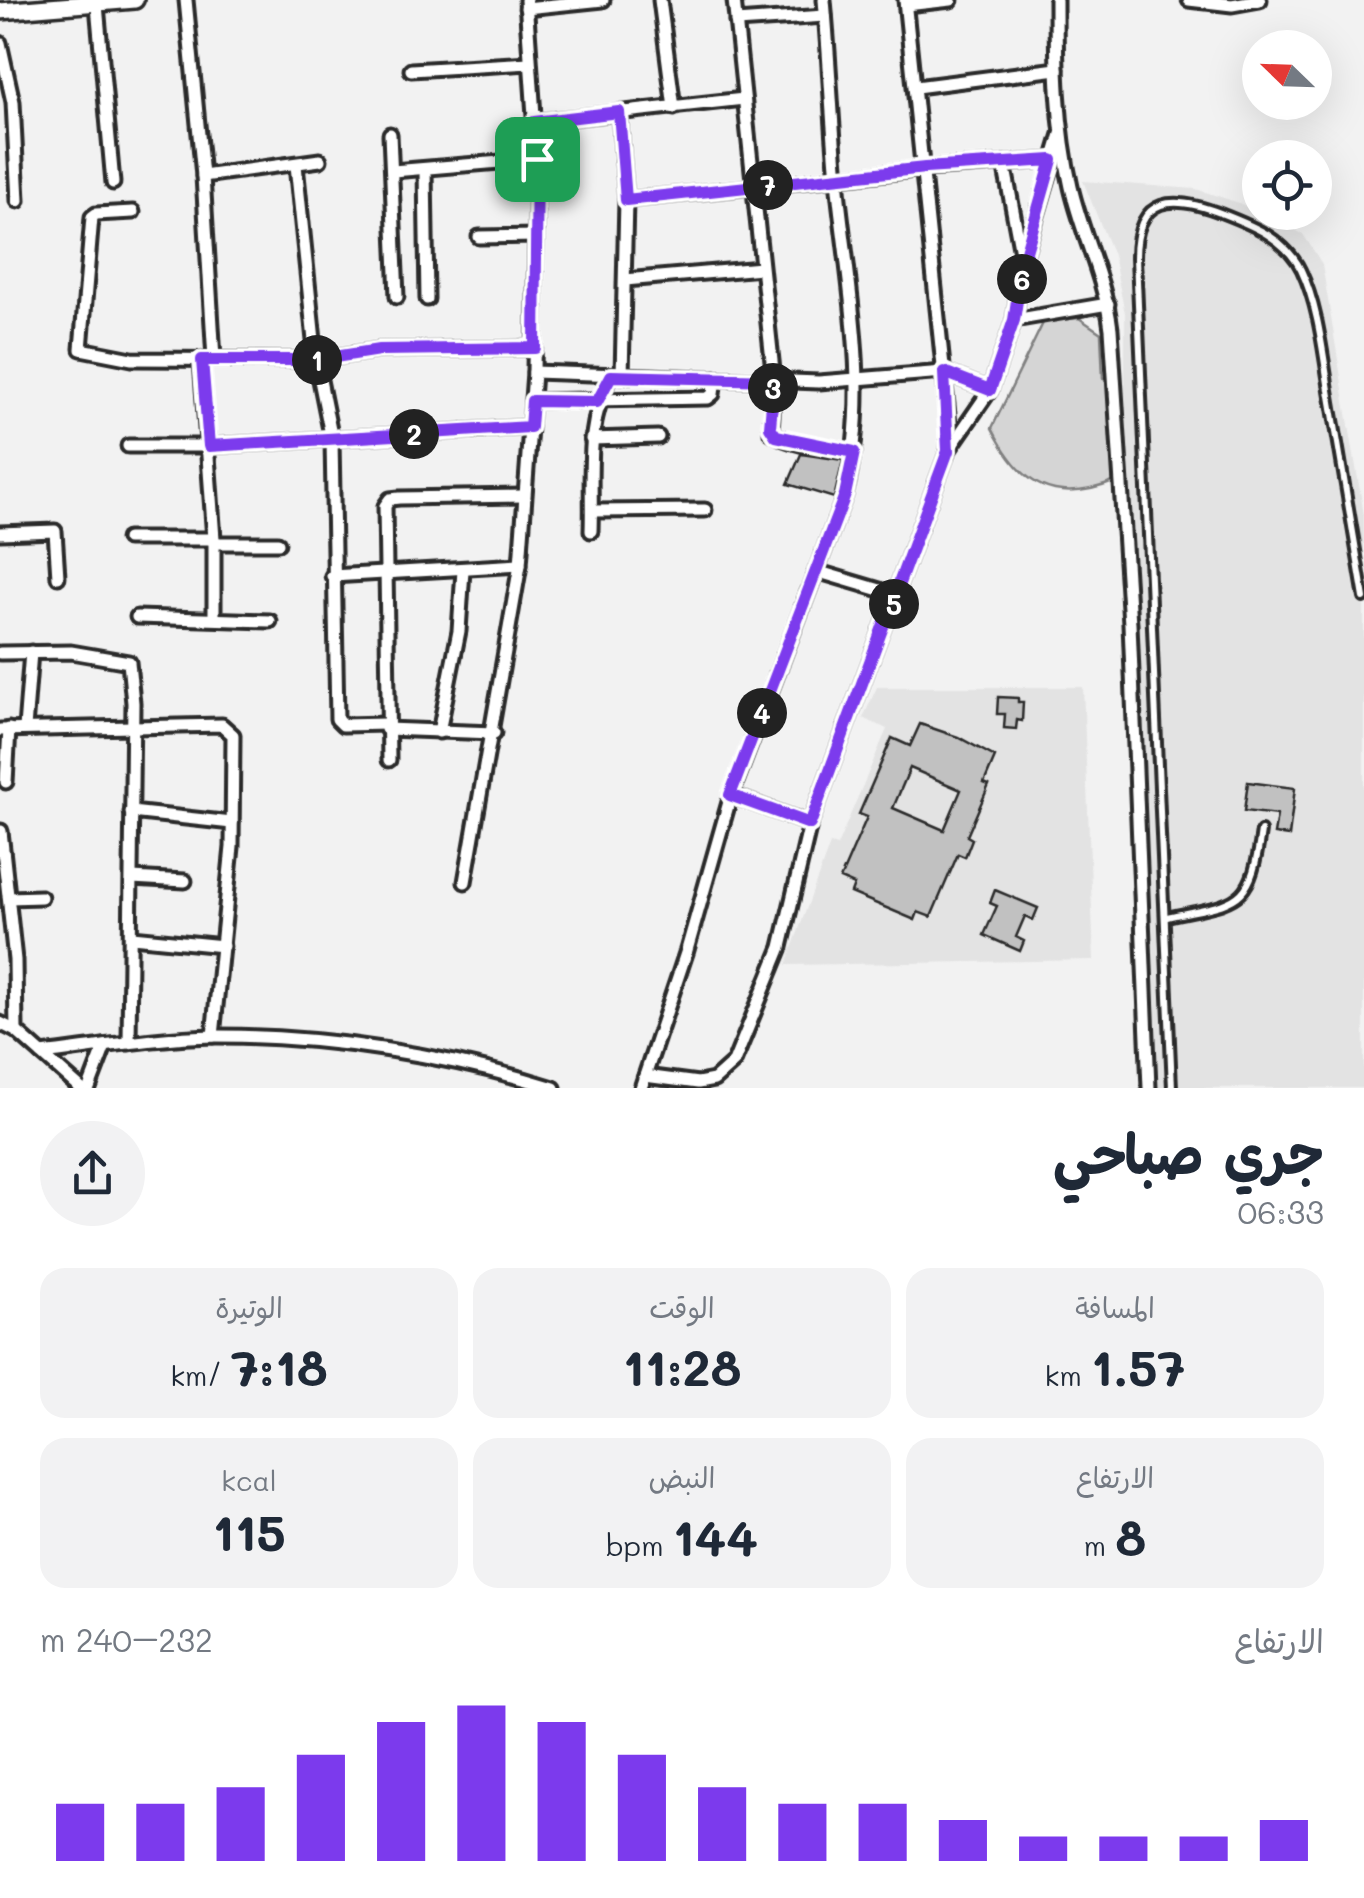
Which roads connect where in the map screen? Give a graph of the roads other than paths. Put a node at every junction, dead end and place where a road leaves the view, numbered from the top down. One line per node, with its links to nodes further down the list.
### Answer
1 (134, 0): 13 (street)
2 (186, 0): 37 (street)
3 (603, 0): 14 (street)
4 (660, 0): 24 (street)
5 (734, 0): 17 (street)
6 (824, 0): 16 (street)
7 (951, 0): 11 (street)
8 (1056, 0): 20 (street)
9 (1189, 0): 10 (street)
10 (1260, 0)
11 (906, 3): 22 (street)
12 (45, 4): 13 (street); 15 (street)
13 (98, 4): 39 (street)
14 (526, 4): 19 (street)
15 (0, 11)
16 (825, 16): 17 (street); 38 (street)
17 (736, 22): 23 (street)
18 (0, 43): 42 (street)
19 (528, 63): 21 (street); 26 (street)
20 (1056, 69): 22 (street); 27 (street)
21 (412, 70)
22 (916, 87): 34 (street)
23 (744, 99): 24 (street); 40 (street)
24 (674, 108): 25 (street)
25 (619, 112): 26 (street); 41 (street)
26 (534, 122): 29 (street)
27 (1062, 132): 31 (street); 51 (street)
28 (390, 134): 36 (street)
29 (537, 159): 35 (street); 44 (street)
30 (320, 160): 33 (street)
31 (1052, 160): 32 (street); 46 (street)
32 (1004, 163): 34 (street); 46 (street)
33 (296, 165): 37 (street); 55 (street)
34 (925, 168): 38 (street); 57 (street)
35 (425, 170): 36 (street); 50 (street)
36 (393, 171): 49 (street)
37 (203, 176): 54 (street)
38 (837, 179): 40 (street); 61 (street)
39 (114, 183)
40 (754, 186): 41 (street); 47 (street)
41 (626, 200): 48 (street)
42 (18, 201)
43 (133, 212): 54 (street)
44 (535, 236): 45 (street); 53 (street)
45 (479, 237)
46 (1023, 262): 52 (street)
47 (760, 268): 48 (street); 60 (street)
48 (625, 280): 58 (street)
49 (397, 298)
50 (427, 299)
51 (1108, 304): 52 (street); 126 (street)
52 (1014, 320): 62 (street)
53 (535, 348): 55 (street); 56 (street)
54 (208, 360): 55 (street); 70 (street)
55 (316, 360): 68 (street)
56 (534, 372): 58 (street); 63 (street)
57 (944, 372): 61 (street); 62 (street); 71 (street)
58 (616, 376): 59 (street); 64 (street)
59 (715, 378): 60 (street); 64 (street)
60 (774, 380): 61 (street); 72 (street)
61 (858, 381): 72 (street)
62 (990, 390): 71 (street)
63 (532, 401): 64 (street); 65 (street)
64 (597, 402): 67 (street)
65 (530, 427): 68 (street); 73 (street)
66 (658, 437): 67 (street)
67 (592, 439): 75 (street)
68 (332, 440): 70 (street); 85 (street)
69 (128, 446): 70 (street)
70 (209, 446): 79 (street)
71 (948, 451): 87 (street)
72 (854, 452): 84 (street)
73 (523, 496): 81 (street); 83 (street)
74 (706, 510): 75 (street)
75 (592, 511): 77 (street)
76 (0, 532): 86 (street)
77 (591, 532)
78 (126, 539): 79 (street)
79 (214, 541): 80 (street); 90 (street)
80 (278, 542)
81 (520, 566): 82 (street); 99 (street)
82 (463, 570): 83 (street); 98 (street)
83 (384, 571): 85 (street); 95 (street)
84 (816, 571): 87 (street); 102 (street)
85 (332, 576): 95 (street)
86 (58, 577)
87 (897, 595): 105 (street)
88 (1364, 598): 113 (lane)
89 (137, 618): 90 (street)
90 (214, 618): 91 (street)
91 (270, 621)
92 (31, 652): 93 (street); 94 (street); 96 (street)
93 (0, 653)
94 (131, 726): 96 (street); 103 (street); 104 (street)
95 (386, 727): 98 (street); 100 (street)
96 (25, 728): 97 (street)
97 (5, 730): 101 (street)
98 (440, 732): 99 (street)
99 (494, 733): 110 (street)
100 (389, 760)
101 (6, 782)
102 (730, 795): 105 (street); 122 (street)
103 (131, 812): 104 (street); 108 (street)
104 (232, 823): 115 (street)
105 (810, 824): 122 (street)
106 (1, 831): 112 (street)
107 (1261, 831): 113 (lane)
108 (132, 878): 109 (street); 114 (street)
109 (185, 881)
110 (465, 882)
111 (41, 897): 112 (street)
112 (9, 898): 117 (street)
113 (1166, 917): 127 (lane)
114 (132, 938): 115 (street); 119 (street)
115 (224, 946): 118 (street)
116 (0, 1024): 117 (street)
117 (16, 1031): 121 (street)
118 (213, 1036): 119 (street); 125 (street)
119 (130, 1044): 120 (street)
120 (105, 1046): 121 (street); 124 (street)
121 (42, 1054): 123 (street)
122 (643, 1082)
123 (80, 1088)
124 (89, 1088)
125 (554, 1088)
126 (1149, 1088)
127 (1172, 1088)

